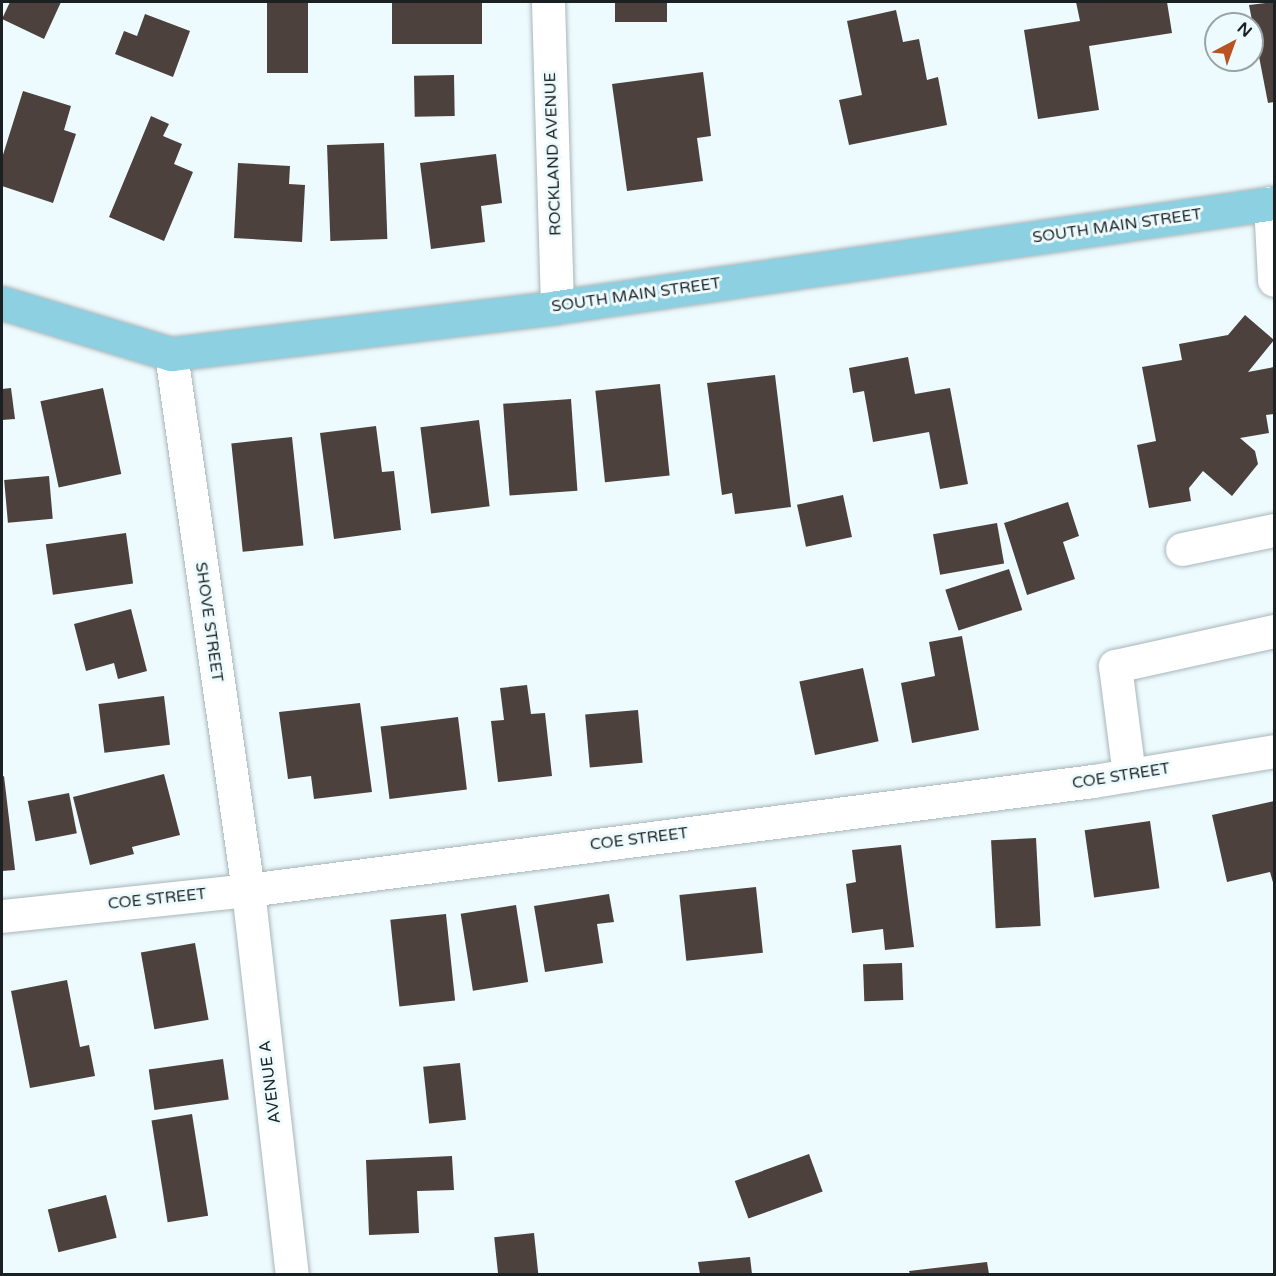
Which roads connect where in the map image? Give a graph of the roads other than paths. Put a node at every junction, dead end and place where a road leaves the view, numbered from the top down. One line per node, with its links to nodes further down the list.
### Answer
1 (548, 2): 5 (street, ROCKLAND AVENUE)
2 (1272, 203): 3 (street); 5 (main road, SOUTH MAIN STREET)
3 (1275, 280)
4 (2, 303): 6 (main road, SOUTH MAIN STREET)
5 (557, 307): 6 (main road, SOUTH MAIN STREET)
6 (171, 354): 12 (street, SHOVE STREET)
7 (1275, 531): 8 (street)
8 (1182, 549)
9 (1275, 631): 11 (street)
10 (1275, 751): 11 (street, COE STREET)
11 (1129, 775): 12 (street, COE STREET)
12 (248, 890): 13 (street, COE STREET); 14 (street, AVENUE A)
13 (2, 916)
14 (292, 1275)

